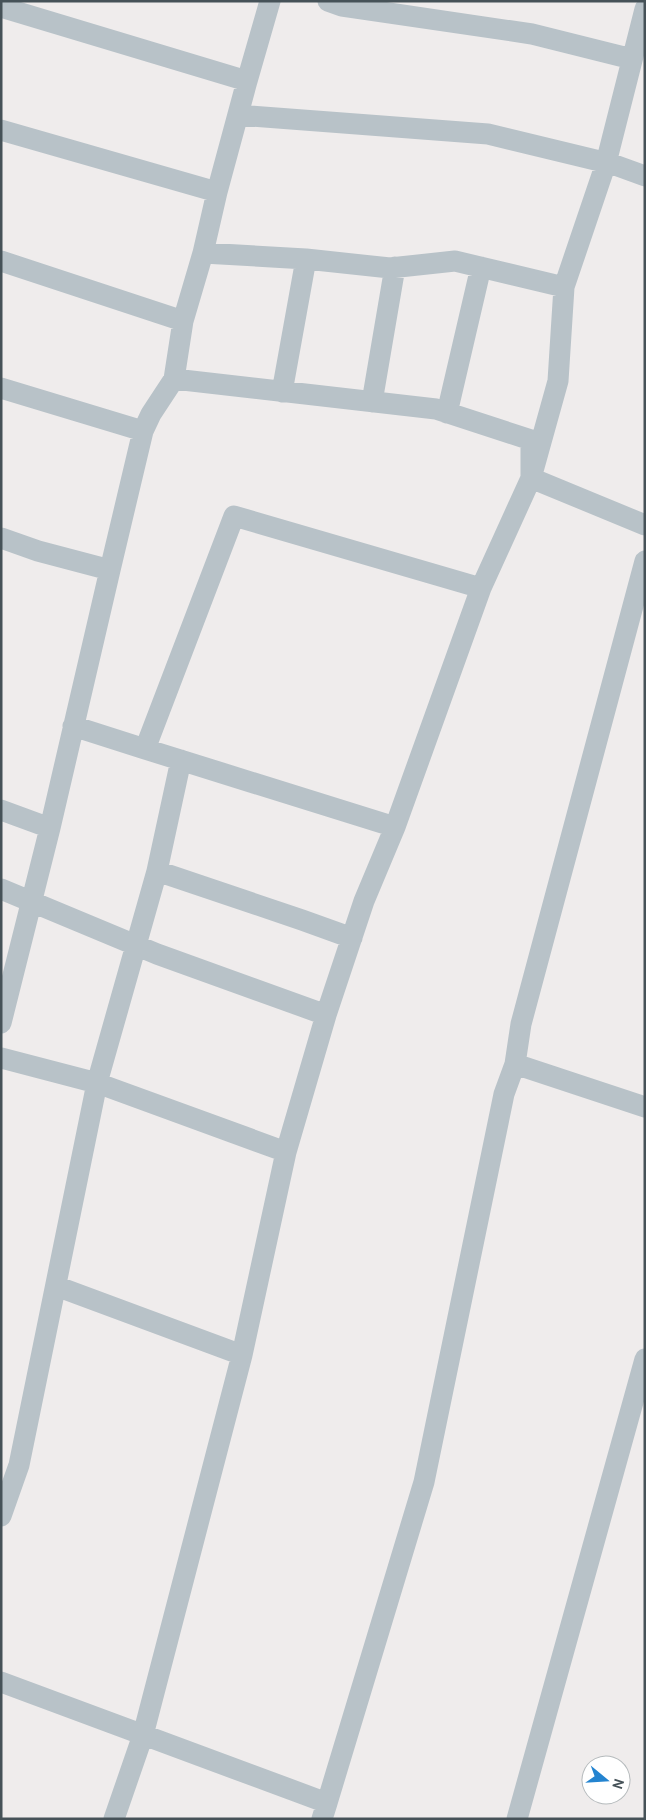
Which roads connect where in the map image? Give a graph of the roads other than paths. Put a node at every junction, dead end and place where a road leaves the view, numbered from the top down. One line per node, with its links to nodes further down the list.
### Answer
1 (270, 1): 6 (street)
2 (328, 1): 5 (street)
3 (1, 6): 6 (street)
4 (645, 9): 5 (street)
5 (632, 59): 9 (street)
6 (247, 81): 7 (street)
7 (238, 114): 9 (street); 11 (street)
8 (1, 130): 11 (street)
9 (606, 162): 10 (street); 17 (street)
10 (645, 176)
11 (216, 192): 12 (street)
12 (203, 253): 13 (street); 18 (street)
13 (306, 259): 15 (street); 21 (street)
14 (1, 261): 18 (street)
15 (395, 267): 16 (street); 22 (street)
16 (481, 267): 17 (street); 23 (street)
17 (564, 287): 25 (street)
18 (183, 321): 19 (street)
19 (174, 379): 21 (street); 24 (street)
20 (1, 388): 24 (street)
21 (282, 392): 22 (street)
22 (372, 402): 23 (street)
23 (447, 413): 25 (street)
24 (143, 432): 29 (street)
25 (532, 478): 26 (street); 30 (street)
26 (645, 525)
27 (1, 538): 29 (street)
28 (645, 561): 46 (street)
29 (110, 570): 31 (street)
30 (481, 588): 32 (street); 36 (street)
31 (73, 726): 32 (street); 35 (street)
32 (145, 749): 33 (street)
33 (181, 760): 36 (street); 37 (street)
34 (1, 810): 35 (street)
35 (50, 828): 39 (street)
36 (396, 828): 40 (street)
37 (157, 871): 40 (street); 41 (street)
38 (1, 890): 39 (street)
39 (31, 902): 41 (street); 42 (street)
40 (352, 938): 43 (street)
41 (136, 945): 43 (street); 47 (street)
42 (7, 973): 44 (street)
43 (326, 1015): 49 (street)
44 (1, 1024)
45 (1, 1058): 47 (street)
46 (515, 1064): 48 (street); 56 (street)
47 (97, 1083): 49 (street); 50 (street)
48 (645, 1107)
49 (286, 1152): 51 (street)
50 (56, 1286): 51 (street); 53 (street)
51 (242, 1355): 55 (street)
52 (645, 1359): 58 (street)
53 (1, 1516)
54 (1, 1682): 55 (street)
55 (143, 1735): 56 (street); 57 (street)
56 (324, 1811)
57 (114, 1819)
58 (517, 1819)

